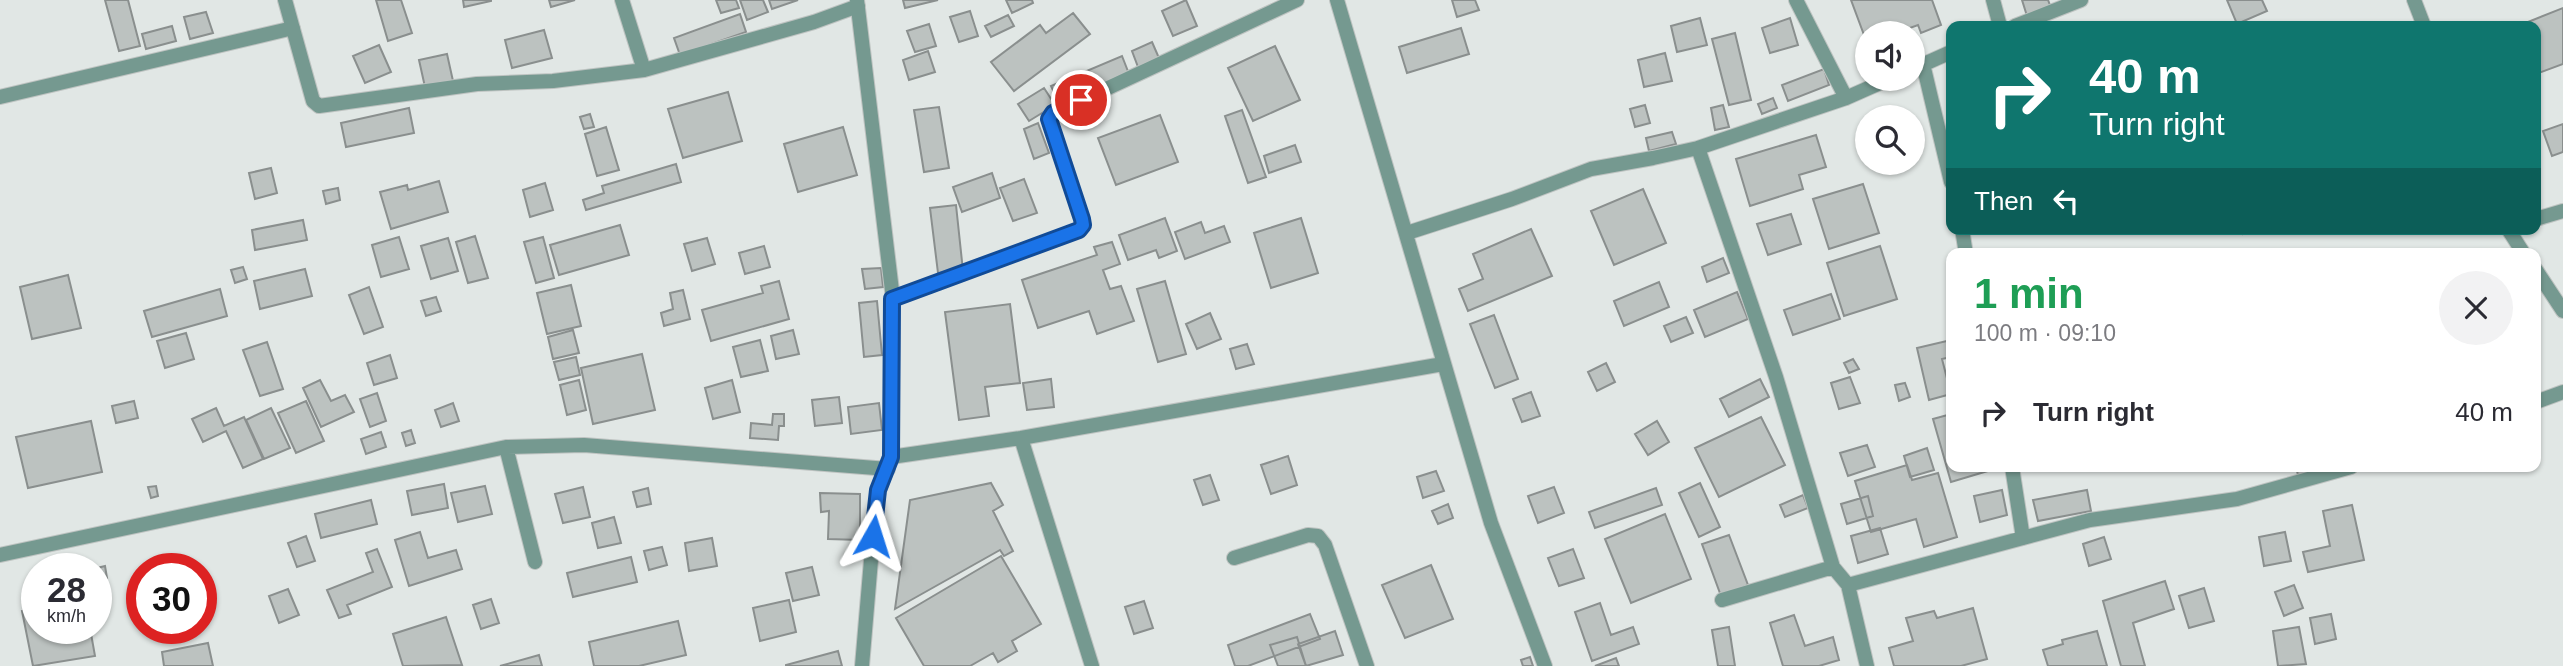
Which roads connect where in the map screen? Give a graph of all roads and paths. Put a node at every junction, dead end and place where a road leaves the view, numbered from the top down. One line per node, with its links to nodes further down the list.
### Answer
1 (285, 0): 13 (street)
2 (622, 0): 16 (street)
3 (1297, 0): 27 (street)
4 (1337, 0): 25 (street)
5 (1796, 0): 20 (street)
6 (1993, 0): 10 (street)
7 (2081, 0): 11 (street)
8 (2414, 0): 12 (street)
9 (857, 3): 16 (street); 27 (street)
10 (1999, 21)
11 (2028, 21)
12 (2422, 21)
13 (293, 28): 16 (street); 19 (street)
14 (1946, 54): 15 (street)
15 (1925, 63)
16 (644, 70)
17 (1862, 91): 20 (street)
18 (1925, 91): 22 (street)
19 (0, 97)
20 (1846, 98): 21 (street)
21 (1698, 148): 25 (street); 41 (street)
22 (1946, 164)
23 (2563, 211): 24 (street)
24 (2541, 218)
25 (1407, 233): 29 (street)
26 (2541, 278): 28 (street)
27 (892, 299): 34 (street)
28 (2563, 311)
29 (1443, 364): 32 (street); 47 (street)
30 (2563, 392): 31 (street)
31 (2541, 400)
32 (1021, 438): 34 (street); 45 (street)
33 (506, 447): 34 (street); 38 (street); 40 (street)
34 (890, 463): 44 (street)
35 (2013, 472): 37 (street)
36 (2333, 472): 37 (street)
37 (2024, 538): 42 (street)
38 (0, 555)
39 (1234, 558): 46 (street)
40 (535, 562)
41 (1833, 567): 42 (street); 43 (street)
42 (1848, 585): 48 (street)
43 (1723, 600)
44 (862, 666)
45 (1092, 666)
46 (1367, 666)
47 (1545, 666)
48 (1867, 666)

